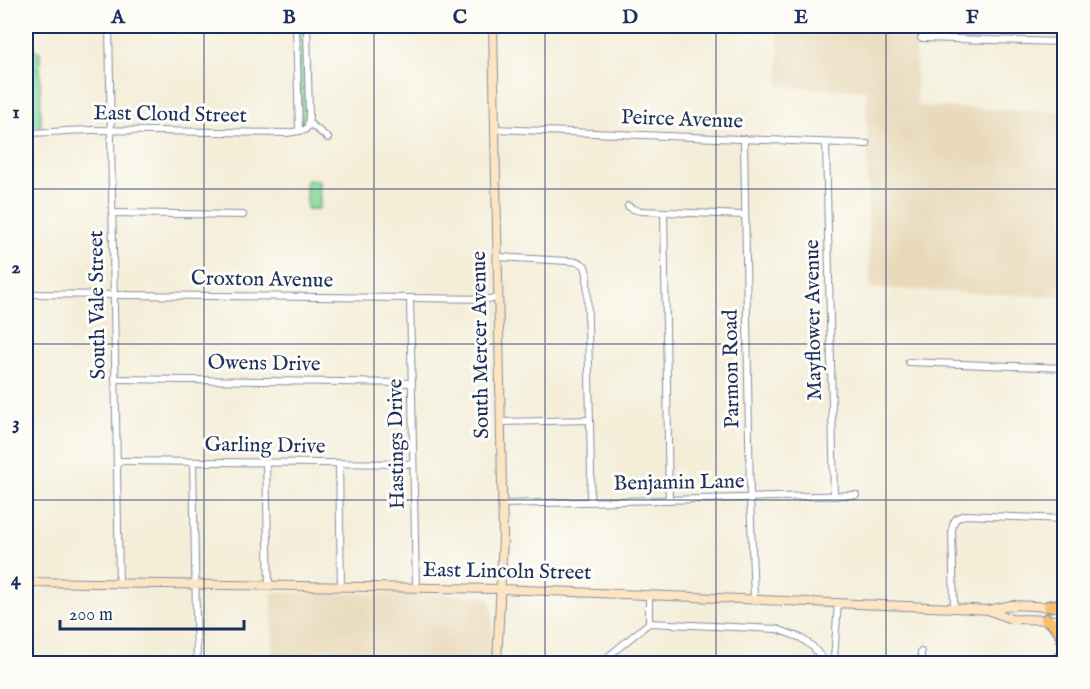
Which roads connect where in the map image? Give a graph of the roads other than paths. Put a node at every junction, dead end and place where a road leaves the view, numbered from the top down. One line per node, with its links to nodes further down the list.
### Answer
1 (109, 26): 11 (street, South Vale Street)
2 (296, 26): 12 (street)
3 (307, 26): 9 (street)
4 (493, 26): 10 (main road, South Mercer Avenue)
5 (1063, 26): 7 (street)
6 (921, 38): 7 (street)
7 (1063, 42): 8 (street)
8 (1065, 98)
9 (309, 123): 12 (street); 14 (street)
10 (495, 129): 15 (street, Peirce Avenue); 23 (main road, South Mercer Avenue)
11 (111, 131): 12 (street, East Cloud Street); 13 (street, East Cloud Street); 20 (street, South Vale Street)
12 (299, 131)
13 (26, 133)
14 (328, 138)
15 (744, 139): 16 (street, Peirce Avenue); 22 (street, Parmon Road)
16 (826, 143): 17 (street, Peirce Avenue); 40 (street, Mayflower Avenue)
17 (867, 144)
18 (628, 206): 19 (street)
19 (664, 212): 22 (street); 42 (street)
20 (112, 213): 21 (street); 25 (street, South Vale Street)
21 (243, 215)
22 (745, 215): 41 (street, Parmon Road)
23 (498, 257): 27 (main road, South Mercer Avenue); 32 (street)
24 (26, 294): 25 (street, Croxton Avenue)
25 (113, 295): 26 (street, Croxton Avenue); 30 (street, South Vale Street)
26 (410, 299): 27 (street, Croxton Avenue); 31 (street, Hastings Drive)
27 (499, 299): 33 (main road, South Mercer Avenue)
28 (909, 362): 29 (street)
29 (1065, 368)
30 (115, 379): 31 (street, Owens Drive); 34 (street, South Vale Street)
31 (412, 383): 38 (street, Hastings Drive)
32 (590, 420): 33 (street); 43 (street)
33 (501, 422): 44 (main road, South Mercer Avenue)
34 (117, 461): 35 (street, Garling Drive); 47 (street, South Vale Street)
35 (193, 462): 36 (street, Garling Drive); 48 (street)
36 (266, 463): 37 (street, Garling Drive); 49 (street)
37 (339, 464): 38 (street, Garling Drive); 50 (street)
38 (413, 464): 51 (street, Hastings Drive)
39 (856, 495): 40 (street, Benjamin Lane)
40 (834, 496): 41 (street, Benjamin Lane)
41 (750, 498): 42 (street, Benjamin Lane); 54 (street, Parmon Road)
42 (669, 500): 43 (street, Benjamin Lane)
43 (590, 501): 44 (street, Benjamin Lane)
44 (503, 504): 52 (main road, South Mercer Avenue)
45 (1065, 519): 58 (street)
46 (26, 582): 47 (main road, East Lincoln Street)
47 (119, 583): 48 (main road, East Lincoln Street)
48 (194, 585): 49 (main road, East Lincoln Street); 65 (street)
49 (268, 586): 50 (main road, East Lincoln Street)
50 (341, 587): 51 (main road, East Lincoln Street)
51 (416, 588): 52 (main road, East Lincoln Street)
52 (501, 589): 53 (main road, East Lincoln Street); 66 (main road, South Mercer Avenue)
53 (649, 594): 54 (main road, East Lincoln Street); 62 (street)
54 (754, 598): 55 (main road, East Lincoln Street)
55 (838, 602): 58 (main road, East Lincoln Street); 69 (street)
56 (1049, 606): 57 (highway); 59 (main road, East Lincoln Street)
57 (1065, 606)
58 (954, 608): 59 (main road, East Lincoln Street)
59 (988, 610): 60 (main road, East Lincoln Street)
60 (1046, 620): 61 (main road, East Lincoln Street); 64 (highway)
61 (1065, 620)
62 (649, 623): 67 (street); 68 (street)
63 (921, 652): 70 (street)
64 (1064, 652): 71 (highway)
65 (197, 663)
66 (497, 663)
67 (599, 663)
68 (827, 663)
69 (833, 663)
70 (921, 663)
71 (1056, 663)

